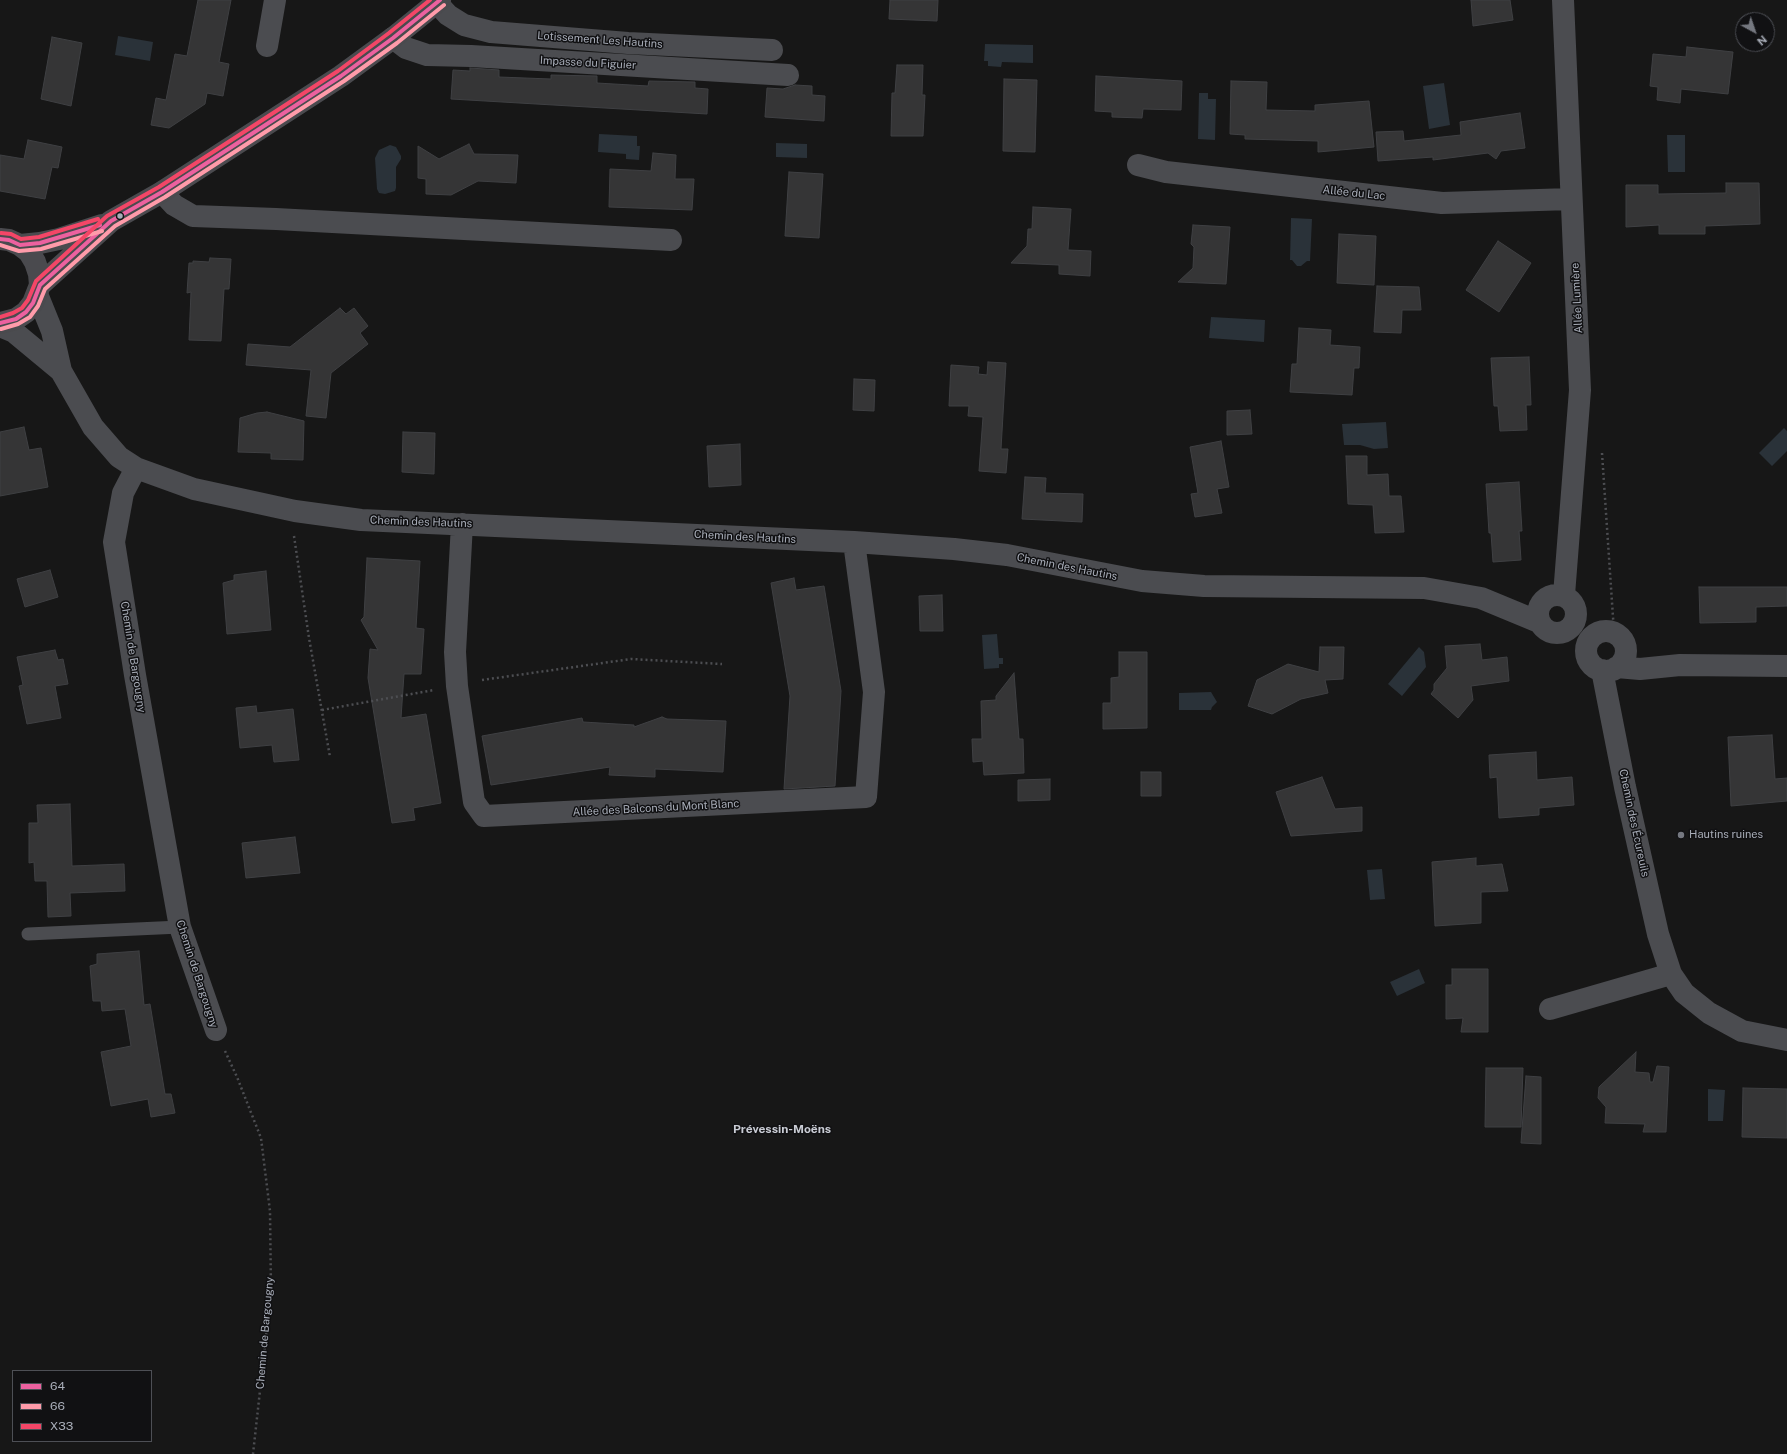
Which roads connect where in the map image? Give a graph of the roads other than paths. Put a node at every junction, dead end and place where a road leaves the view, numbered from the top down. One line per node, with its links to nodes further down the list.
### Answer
1 (275, 0): 5 (street)
2 (1563, 0): 10 (street, Allée Lumière)
3 (438, 2): 4 (main road); 6 (street, Lotissement Les Hautins)
4 (393, 38): 7 (street, Impasse du Figuier); 9 (main road)
5 (266, 46)
6 (772, 50)
7 (788, 75)
8 (1138, 165): 10 (street, Allée du Lac)
9 (162, 192): 11 (main road); 12 (street)
10 (1571, 199): 21 (street, Allée Lumière)
11 (111, 222): 13 (main road); 14 (main road)
12 (671, 240)
13 (10, 242): 14 (main road)
14 (38, 290): 15 (main road); 16 (street, Chemin des Hautins)
15 (0, 324): 16 (street, Chemin des Hautins)
16 (61, 371): 17 (street, Chemin des Hautins)
17 (136, 468): 18 (street, Chemin des Hautins); 29 (street, Chemin de Bargougny)
18 (462, 524): 19 (street, Chemin des Hautins); 19 (street, Allée des Balcons du Mont Blanc)
19 (854, 542): 20 (street, Chemin des Hautins)
20 (1481, 598): 21 (street, Chemin des Hautins); 22 (street, Chemin des Hautins)
21 (1561, 600): 22 (street); 23 (street); 24 (street)
22 (1539, 622): 23 (street, Chemin des Hautins)
23 (1562, 633): 25 (street, Chemin des Hautins)
24 (1615, 636): 25 (street); 26 (street); 28 (street)
25 (1586, 654): 28 (street, Chemin des Hautins)
26 (1680, 665): 27 (street); 28 (street)
27 (1787, 666)
28 (1610, 669): 31 (street, Chemin des Écureuils)
29 (180, 927): 30 (lane); 33 (street, Chemin de Bargougny)
30 (28, 934)
31 (1671, 974): 32 (street); 34 (street, Chemin des Écureuils)
32 (1550, 1009)
33 (216, 1030)
34 (1787, 1040)

